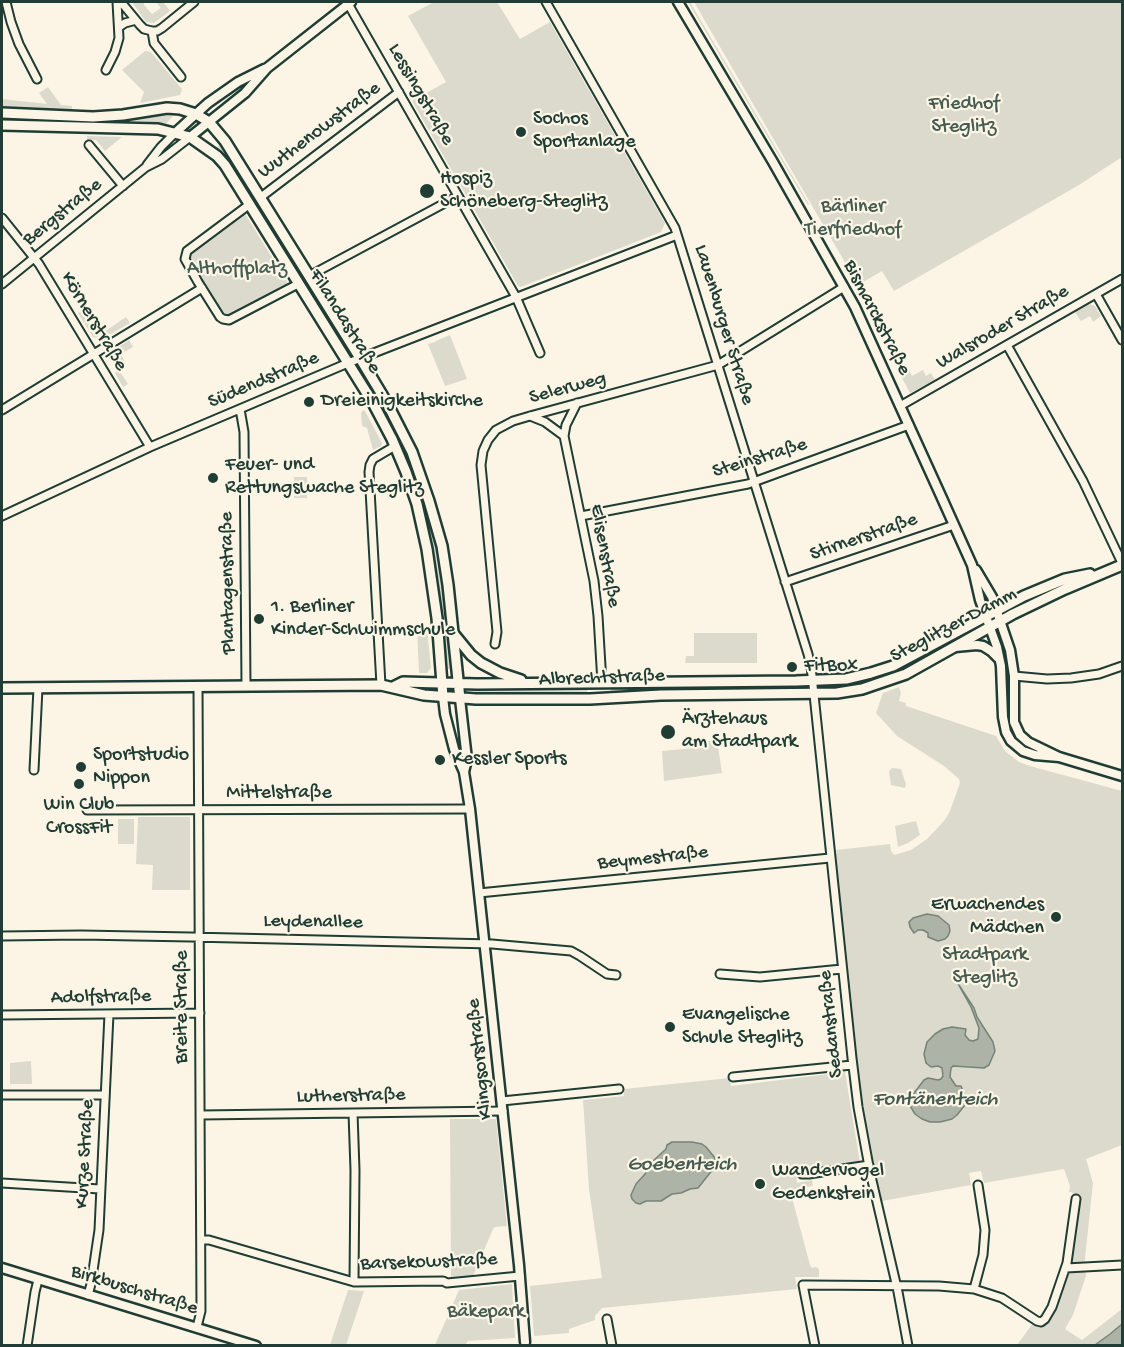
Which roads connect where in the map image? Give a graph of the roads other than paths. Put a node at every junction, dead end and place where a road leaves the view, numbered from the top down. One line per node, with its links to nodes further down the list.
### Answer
1 (6, 2): 13 (street)
2 (119, 2): 7 (street); 8 (street)
3 (194, 2): 9 (street)
4 (349, 2): 10 (street, Bergstraße); 14 (street, Lessingstraße)
5 (546, 2): 30 (street, Lauenburger Straße)
6 (678, 2): 37 (street, Bismarckstraße)
7 (136, 21): 8 (street); 9 (street)
8 (119, 27): 11 (street)
9 (152, 31): 12 (street)
10 (267, 68): 16 (street, Bergstraße); 17 (street, Bergstraße)
11 (106, 70)
12 (181, 77)
13 (37, 78)
14 (399, 92): 26 (street, Lessingstraße); 27 (street, Wuthenowstraße)
15 (2, 113): 16 (main road)
16 (196, 114): 17 (main road, Filandastraße); 19 (street, Bergstraße)
17 (209, 122): 20 (street, Bergstraße); 21 (main road, Filandastraße)
18 (2, 125): 19 (main road, Filandastraße)
19 (175, 134): 20 (main road, Filandastraße); 24 (street, Bergstraße)
20 (190, 138): 23 (main road, Filandastraße); 24 (street, Bergstraße)
21 (225, 141): 23 (main road); 27 (main road, Filandastraße)
22 (89, 145): 25 (street)
23 (211, 152): 28 (main road, Filandastraße)
24 (146, 168): 25 (street, Bergstraße)
25 (123, 186): 31 (street, Bergstraße)
26 (458, 196): 32 (street); 39 (street, Lessingstraße)
27 (261, 197): 32 (main road, Filandastraße)
28 (250, 204): 35 (main road, Filandastraße); 36 (street)
29 (2, 218): 31 (street, Körnerstraße)
30 (677, 235): 39 (street, Südendstraße); 46 (street, Lauenburger Straße)
31 (34, 258): 34 (street, Bergstraße); 43 (street, Körnerstraße)
32 (309, 276): 44 (main road, Filandastraße)
33 (1122, 279): 38 (street, Walsroder Straße)
34 (2, 284)
35 (298, 284): 36 (street); 45 (main road, Filandastraße)
36 (202, 288): 43 (street)
37 (844, 288): 46 (street, Selerweg); 48 (street, Bismarckstraße)
38 (1096, 294): 40 (street); 41 (street, Walsroder Straße)
39 (516, 297): 42 (street); 44 (street, Südendstraße)
40 (1122, 340)
41 (1006, 345): 48 (street, Walsroder Straße); 60 (street)
42 (540, 353)
43 (93, 354): 50 (street); 55 (street, Körnerstraße)
44 (360, 358): 45 (street, Südendstraße); 68 (main road, Filandastraße)
45 (348, 363): 49 (street, Südendstraße); 54 (main road, Filandastraße)
46 (718, 365): 47 (street, Selerweg); 56 (street, Lauenburger Straße)
47 (577, 403): 51 (street, Selerweg); 53 (street)
48 (900, 406): 52 (street, Bismarckstraße)
49 (240, 409): 55 (street, Südendstraße); 81 (street, Plantagenstraße)
50 (2, 410)
51 (530, 416): 53 (street); 69 (street, Selerweg)
52 (909, 425): 56 (street, Steinstraße); 59 (street, Bismarckstraße)
53 (564, 436): 58 (street, Elisenstraße)
54 (395, 446): 75 (main road, Filandastraße); 79 (street)
55 (150, 447): 57 (street, Südendstraße)
56 (754, 482): 58 (street, Steinstraße); 63 (street, Lauenburger Straße)
57 (2, 516)
58 (581, 516): 78 (street, Elisenstraße)
59 (954, 525): 61 (street, Bismarckstraße); 63 (street, Stirnerstraße)
60 (1122, 564): 62 (main road, Steglitzer Damm)
61 (972, 565): 64 (street, Bismarckstraße); 65 (street, Bismarckstraße)
62 (1107, 571): 64 (main road, Steglitzer Damm); 66 (main road, Steglitzer Damm)
63 (785, 582): 74 (street, Lauenburger Straße)
64 (997, 610): 65 (main road, Steglitzer Damm); 66 (street, Bismarckstraße)
65 (986, 615): 67 (street, Bismarckstraße); 74 (main road, Steglitzer Damm)
66 (1001, 621): 67 (main road, Steglitzer Damm); 73 (street, Bismarckstraße)
67 (990, 627): 70 (main road, Steglitzer Damm); 71 (street, Bismarckstraße)
68 (453, 632): 76 (main road, Filandastraße); 77 (main road)
69 (495, 644)
70 (952, 648): 71 (street); 85 (main road, Steglitzer Damm)
71 (1000, 660): 89 (street, Bismarckstraße)
72 (1122, 666): 73 (street)
73 (1014, 676): 89 (street, Bismarckstraße)
74 (812, 681): 78 (main road, Albrechtstraße); 85 (street, Lauenburger Straße)
75 (442, 683): 76 (main road, Albrechtstraße); 82 (main road, Albrechtstraße); 86 (main road, Filandastraße)
76 (459, 683): 77 (main road, Albrechtstraße); 88 (main road, Filandastraße)
77 (529, 683): 78 (main road, Albrechtstraße)
78 (605, 683): 87 (main road)
79 (381, 685): 81 (main road, Albrechtstraße); 82 (main road, Albrechtstraße)
80 (198, 686): 81 (main road, Albrechtstraße); 84 (main road, Albrechtstraße); 95 (street, Breite Straße)
81 (246, 686)
82 (393, 687): 86 (main road, Albrechtstraße)
83 (2, 688): 84 (main road, Albrechtstraße)
84 (38, 688): 90 (street)
85 (813, 694): 87 (main road, Albrechtstraße); 96 (street, Sedanstraße)
86 (443, 697): 88 (main road, Albrechtstraße); 91 (street, Klingsorstraße)
87 (609, 698): 88 (main road, Albrechtstraße)
88 (460, 699): 91 (street, Klingsorstraße)
89 (1059, 757): 92 (street)
90 (34, 770)
91 (464, 772): 93 (street, Klingsorstraße)
92 (1122, 776)
93 (470, 809): 95 (street, Mittelstraße); 97 (street, Klingsorstraße)
94 (87, 810): 95 (street, Mittelstraße)
95 (198, 810): 99 (street, Breite Straße)
96 (830, 858): 97 (street, Beymestraße); 101 (street, Sedanstraße)
97 (479, 893): 100 (street, Klingsorstraße)
98 (2, 936): 99 (street, Leydenallee)
99 (200, 937): 100 (street, Leydenallee); 104 (street, Breite Straße)
100 (485, 944): 103 (street, Leydenallee); 112 (street, Klingsorstraße)
101 (842, 969): 102 (street); 107 (street, Sedanstraße)
102 (720, 974)
103 (616, 975)
104 (200, 1013): 105 (street, Adolfstraße); 115 (street, Breite Straße)
105 (109, 1014): 106 (street, Adolfstraße); 111 (street, Kurze Straße)
106 (2, 1016)
107 (852, 1065): 108 (street); 116 (street, Sedanstraße)
108 (733, 1077)
109 (619, 1089): 112 (street)
110 (2, 1095): 111 (street)
111 (105, 1095): 120 (street, Kurze Straße)
112 (502, 1101): 113 (street, Klingsorstraße)
113 (503, 1111): 114 (street, Lutherstraße); 126 (street, Klingsorstraße)
114 (353, 1113): 115 (street, Lutherstraße); 128 (street)
115 (201, 1114): 122 (street, Breite Straße)
116 (869, 1165): 117 (street); 129 (street, Sedanstraße)
117 (802, 1174)
118 (2, 1183): 120 (street)
119 (978, 1185): 130 (street)
120 (100, 1189): 131 (street, Kurze Straße)
121 (1076, 1199): 125 (street)
122 (201, 1240): 128 (street, Barsekowstraße); 133 (street, Breite Straße)
123 (1122, 1265): 125 (street)
124 (2, 1268): 127 (street, Birkbuschstraße)
125 (1066, 1268): 130 (street)
126 (520, 1276): 128 (street, Barsekowstraße); 134 (street, Klingsorstraße)
127 (38, 1280): 131 (street, Birkbuschstraße); 136 (street)
128 (354, 1282)
129 (897, 1286): 130 (street); 138 (street); 139 (street, Sedanstraße)
130 (974, 1289)
131 (88, 1295): 133 (street, Birkbuschstraße)
132 (607, 1319): 137 (street)
133 (197, 1328): 135 (street, Birkbuschstraße)
134 (525, 1342)
135 (250, 1345)
136 (27, 1346)
137 (612, 1346)
138 (815, 1346)
139 (908, 1346)

